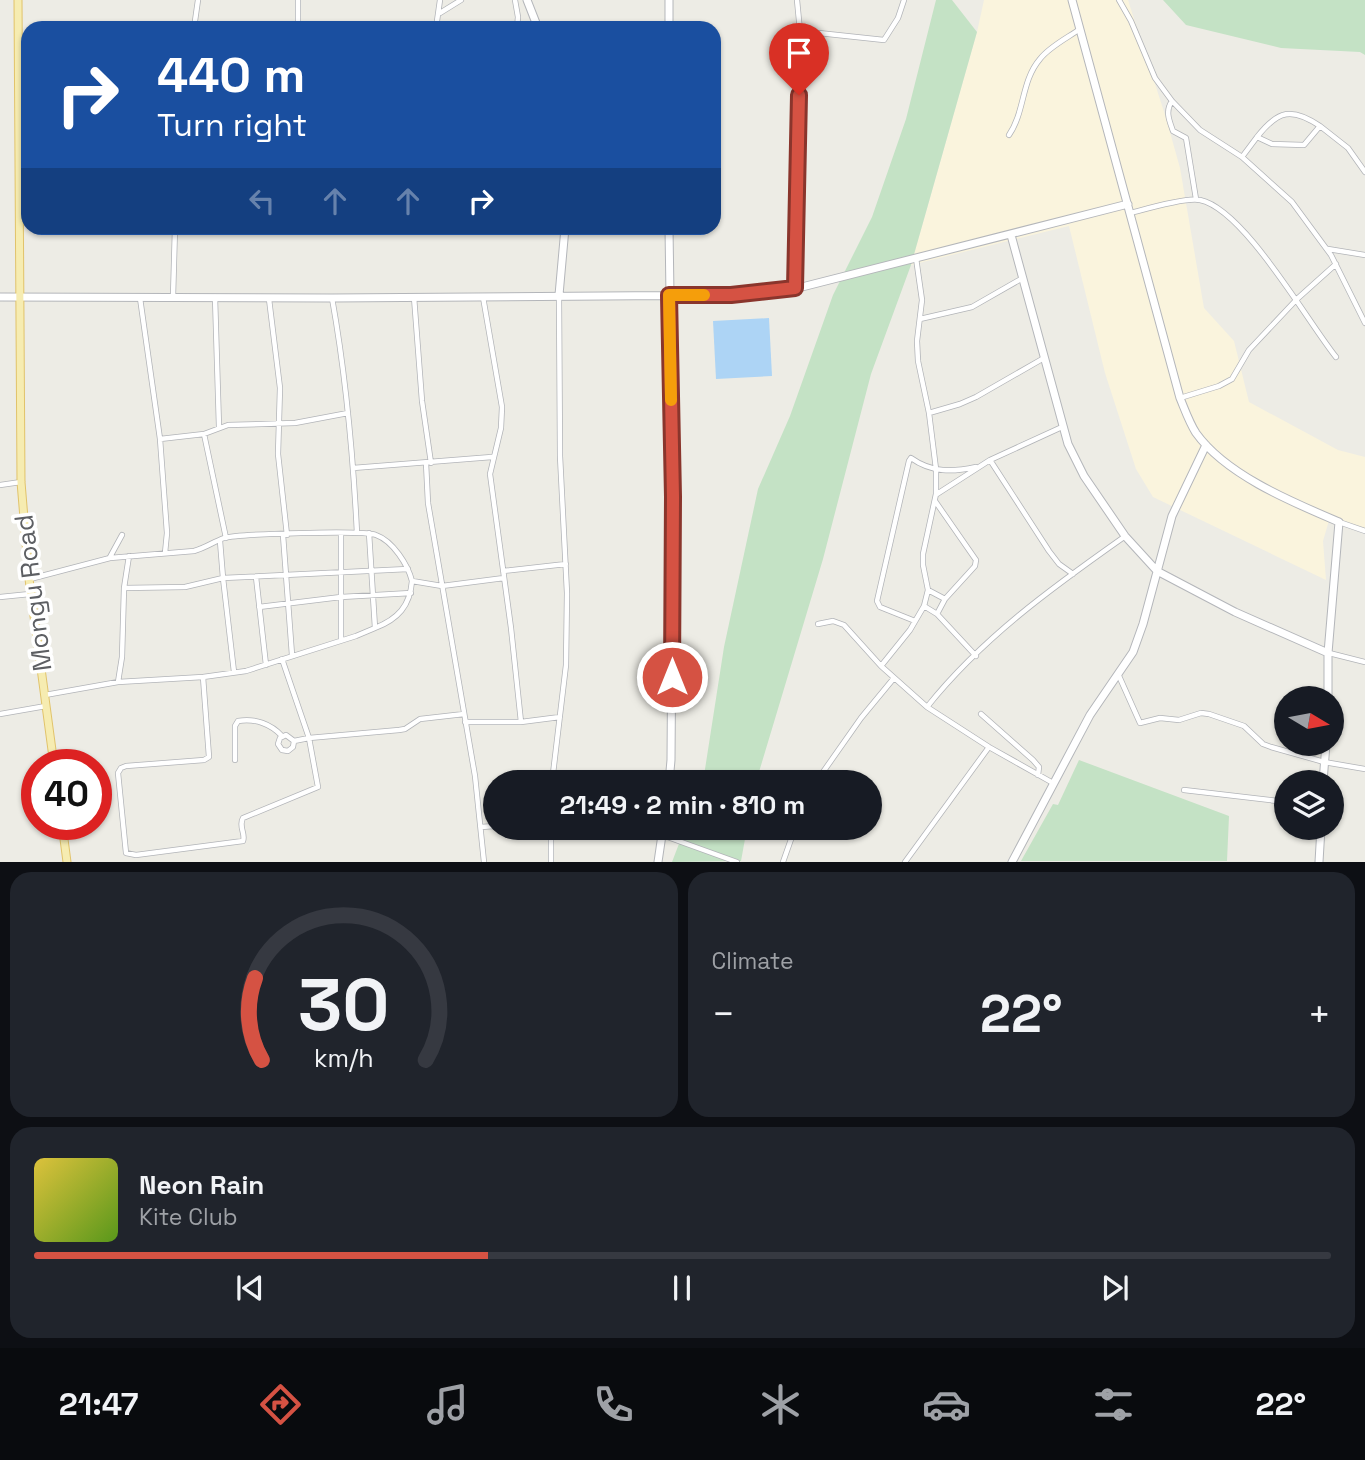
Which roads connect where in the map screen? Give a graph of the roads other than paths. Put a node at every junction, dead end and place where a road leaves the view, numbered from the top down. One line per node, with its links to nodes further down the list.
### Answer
1 (18, 0): 43 (main road, Mongu Road)
2 (198, 0): 14 (street)
3 (298, 0): 15 (street)
4 (440, 0): 13 (street)
5 (461, 0): 13 (street)
6 (515, 0): 17 (street)
7 (527, 0): 18 (main road)
8 (669, 0): 19 (main road)
9 (797, 0): 21 (street)
10 (904, 0): 21 (street)
11 (1072, 0): 20 (main road)
12 (1119, 0): 22 (street)
13 (439, 13): 16 (street)
14 (195, 21)
15 (298, 21)
16 (437, 21)
17 (518, 21)
18 (535, 21)
19 (669, 21)
20 (1080, 29): 24 (street); 29 (main road)
21 (800, 31): 40 (street)
22 (1172, 101): 26 (street); 28 (street)
23 (1320, 126): 25 (street); 25 (street); 27 (street)
24 (1009, 135)
25 (1257, 137): 26 (street)
26 (1242, 157): 35 (street)
27 (1365, 172)
28 (1196, 199): 30 (street); 52 (street)
29 (1128, 204): 30 (main road); 34 (main road)
30 (1131, 213): 57 (main road)
31 (175, 235): 49 (street)
32 (564, 235): 41 (main road)
33 (669, 235): 42 (main road)
34 (1011, 235): 37 (main road); 39 (main road)
35 (1327, 248): 36 (street); 38 (street)
36 (1365, 255)
37 (916, 258): 40 (main road); 53 (street)
38 (1336, 264): 52 (street); 54 (street)
39 (1021, 279): 53 (street); 56 (main road)
40 (795, 288): 42 (main road)
41 (559, 295): 42 (main road); 44 (main road); 88 (street)
42 (669, 295): 150 (main road)
43 (20, 296): 45 (main road); 48 (main road); 72 (main road, Mongu Road)
44 (483, 296): 47 (main road); 66 (street)
45 (0, 297)
46 (215, 297): 49 (main road); 50 (main road); 61 (street)
47 (414, 297): 51 (main road); 68 (street)
48 (140, 298): 49 (main road); 64 (street)
49 (173, 298)
50 (269, 298): 51 (main road); 60 (street)
51 (332, 298): 58 (street)
52 (1297, 299): 55 (street); 57 (street)
53 (920, 319): 59 (street)
54 (1365, 323)
55 (1336, 357)
56 (1044, 358): 59 (street); 62 (main road)
57 (1180, 398): 65 (main road)
58 (348, 413): 60 (street); 70 (street)
59 (929, 413): 71 (street)
60 (279, 423): 61 (street); 80 (street)
61 (219, 427): 63 (street)
62 (1062, 427): 67 (street); 82 (main road)
63 (204, 434): 64 (street); 83 (street)
64 (160, 439): 85 (street)
65 (1206, 445): 75 (main road); 93 (main road)
66 (492, 457): 68 (street); 92 (street)
67 (990, 460): 69 (street); 94 (street)
68 (429, 463): 70 (street); 101 (street)
69 (976, 467): 71 (street); 74 (street)
70 (354, 468): 78 (street)
71 (936, 470): 74 (street); 114 (street)
72 (21, 482): 73 (street); 99 (main road, Mongu Road)
73 (0, 485)
74 (936, 497): 103 (street); 109 (street)
75 (1339, 522): 76 (street); 118 (main road)
76 (1365, 531)
77 (341, 533): 78 (street); 80 (street); 91 (street)
78 (357, 533): 79 (street)
79 (369, 533): 89 (street); 90 (street)
80 (285, 534): 83 (street); 95 (street)
81 (122, 535): 87 (street)
82 (1125, 536): 93 (main road); 94 (street)
83 (226, 538): 84 (street)
84 (219, 541): 85 (street); 97 (street)
85 (165, 553): 86 (street)
86 (130, 556): 87 (street); 102 (street)
87 (110, 558): 99 (street)
88 (566, 564): 92 (street); 137 (street)
89 (409, 569): 90 (street); 100 (street)
90 (372, 570): 91 (street); 106 (street)
91 (342, 571): 95 (street); 108 (street)
92 (503, 571): 98 (street)
93 (1157, 571): 118 (main road); 126 (main road)
94 (1073, 574): 120 (street)
95 (286, 575): 96 (street); 110 (street)
96 (257, 577): 97 (street); 112 (street)
97 (223, 578): 102 (street); 125 (street)
98 (504, 578): 101 (street); 139 (street)
99 (29, 579): 105 (main road, Mongu Road)
100 (412, 581): 101 (street); 104 (street)
101 (442, 586): 135 (street)
102 (124, 587): 129 (street)
103 (928, 590): 109 (street); 111 (street)
104 (411, 593): 106 (street); 116 (street)
105 (31, 594): 107 (street); 131 (main road, Mongu Road)
106 (374, 596): 108 (street); 116 (street)
107 (0, 597)
108 (341, 597): 110 (street); 117 (street)
109 (945, 599): 113 (street)
110 (289, 604): 112 (street); 119 (street)
111 (924, 606): 113 (street); 114 (street)
112 (259, 607): 123 (street)
113 (937, 614): 120 (street)
114 (915, 621): 124 (street)
115 (818, 624): 124 (street)
116 (375, 628): 117 (street)
117 (341, 640): 119 (street)
118 (1328, 653): 122 (street); 130 (main road)
119 (292, 655): 121 (street)
120 (976, 656): 133 (street)
121 (282, 659): 123 (street); 141 (street)
122 (1365, 662)
123 (265, 665): 125 (street)
124 (881, 666): 128 (street)
125 (234, 672): 127 (street)
126 (1119, 676): 147 (street); 154 (main road)
127 (203, 677): 129 (street); 141 (street)
128 (894, 678): 133 (street); 151 (street)
129 (118, 682): 131 (street)
130 (1328, 686)
131 (45, 695): 132 (main road, Mongu Road)
132 (46, 706): 134 (street); 144 (main road, Mongu Road)
133 (927, 707): 143 (street)
134 (0, 714)
135 (464, 714): 138 (street); 141 (street)
136 (981, 714): 153 (street)
137 (560, 717): 139 (street); 149 (street)
138 (465, 722): 139 (street); 157 (street)
139 (521, 722)
140 (282, 736): 142 (street); 142 (street); 146 (street)
141 (309, 738): 142 (street)
142 (294, 741)
143 (989, 747): 153 (street); 170 (street)
144 (52, 749)
145 (1325, 756): 147 (main road)
146 (235, 760)
147 (1324, 762): 148 (street); 152 (main road)
148 (1365, 769)
149 (553, 770)
150 (670, 770)
151 (824, 770)
152 (1324, 770)
153 (1038, 775): 154 (street)
154 (1054, 783): 171 (main road)
155 (1185, 790): 156 (street)
156 (1274, 801)
157 (481, 827): 165 (street)
158 (64, 840): 164 (main road)
159 (551, 840): 166 (street)
160 (662, 840): 167 (main road)
161 (684, 840): 168 (street)
162 (791, 840): 169 (street)
163 (1320, 840): 172 (main road)
164 (67, 862)
165 (484, 862)
166 (551, 862)
167 (658, 862)
168 (737, 862)
169 (783, 862)
170 (905, 862)
171 (1012, 862)
172 (1319, 862)

